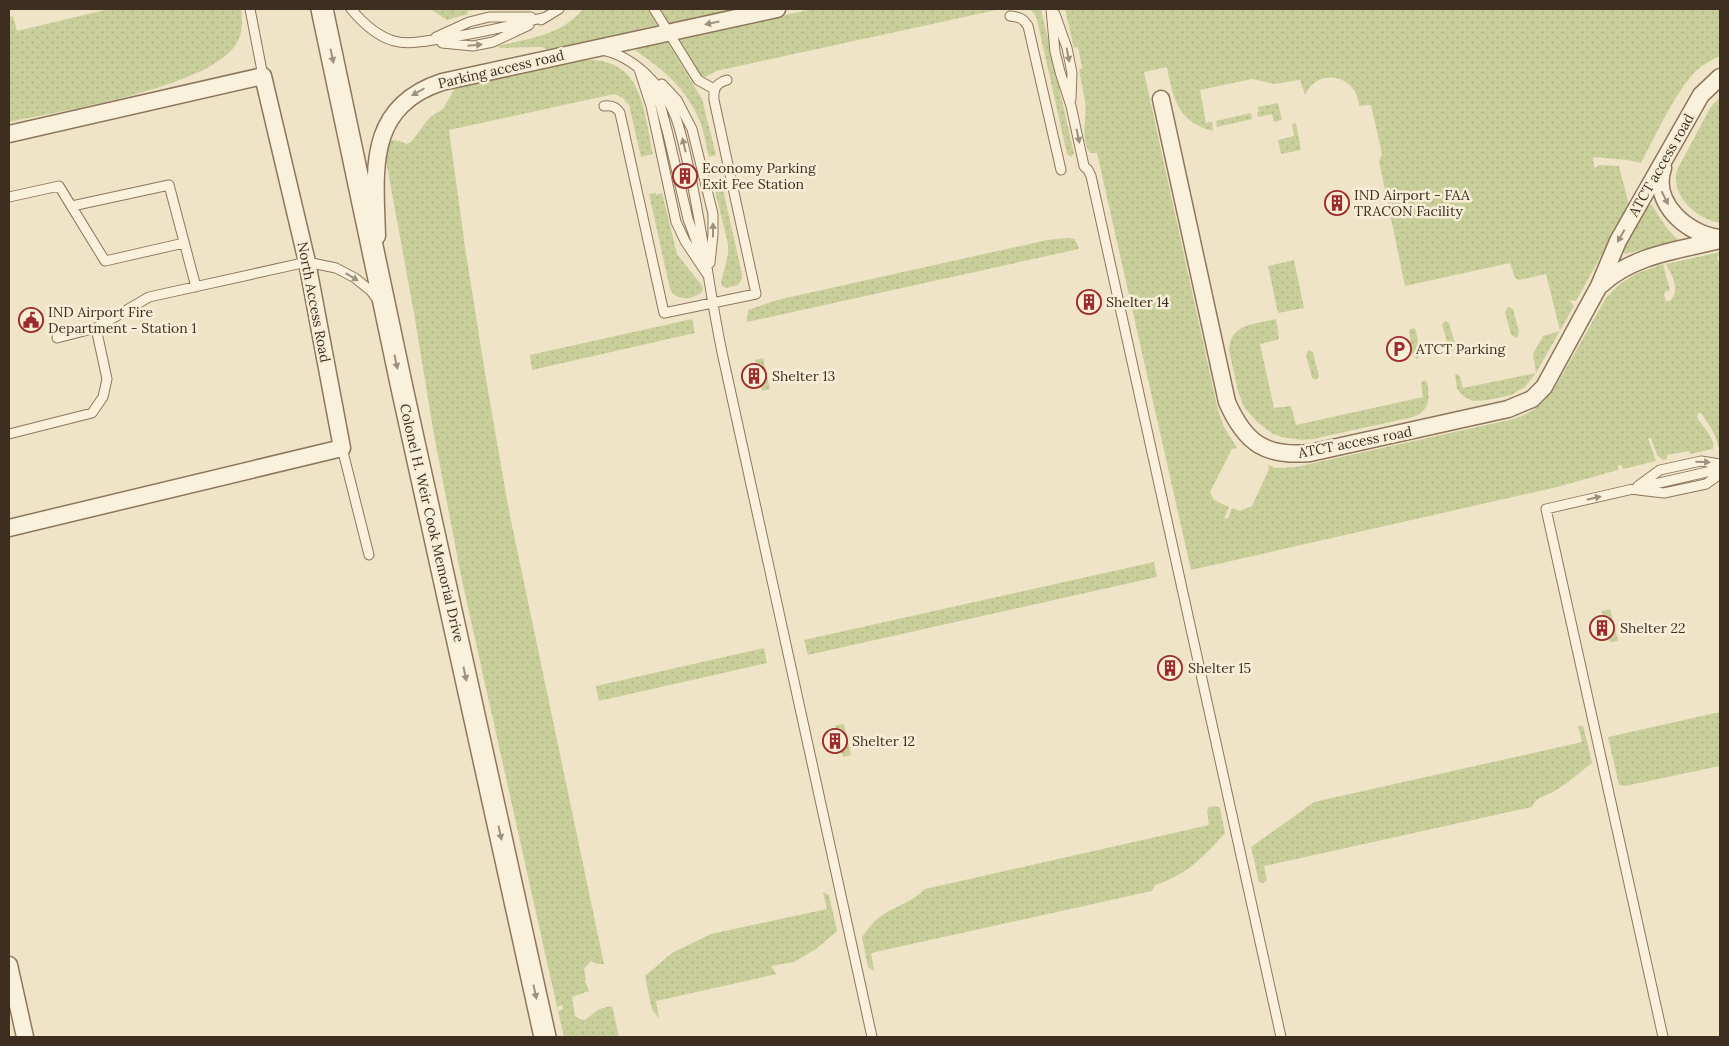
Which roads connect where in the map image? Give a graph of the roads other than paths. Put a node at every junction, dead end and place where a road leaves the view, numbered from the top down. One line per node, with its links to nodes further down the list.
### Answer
1 (250, 9): 14 (lane)
2 (322, 9): 28 (street, Colonel H. Weir Cook Memorial Drive, one-way to 28)
3 (351, 9): 11 (lane)
4 (559, 9): 9 (lane)
5 (654, 9): 10 (lane)
6 (777, 9): 10 (street, Parking access road, one-way to 10)
7 (1052, 9): 48 (lane, one-way to 48)
8 (1010, 16): 22 (lane)
9 (546, 18): 11 (lane); 11 (lane, one-way to 9)
10 (669, 32): 12 (street, Parking access road); 17 (lane)
11 (426, 41)
12 (594, 48): 13 (lane); 28 (street, Parking access road, one-way to 28)
13 (639, 69): 29 (lane); 29 (lane, one-way to 13); 29 (lane, one-way to 13)
14 (264, 76): 20 (street); 27 (street, North Access Road)
15 (1720, 77): 21 (street, ATCT access road)
16 (727, 80): 17 (lane)
17 (714, 89): 32 (lane)
18 (1160, 99): 30 (street, ATCT access road)
19 (604, 106): 32 (lane)
20 (9, 134)
21 (1668, 152): 25 (street, one-way to 25); 30 (street, ATCT access road, one-way to 30)
22 (1061, 170)
23 (9, 197): 24 (lane)
24 (72, 206): 26 (lane); 26 (lane)
25 (1720, 239): 30 (street, ATCT access road)
26 (184, 243): 31 (lane)
27 (307, 262): 31 (lane); 33 (lane, one-way to 33); 37 (street, North Access Road)
28 (378, 273): 33 (street, Colonel H. Weir Cook Memorial Drive)
29 (710, 279): 32 (lane)
30 (1599, 286)
31 (196, 287): 34 (lane)
32 (714, 303): 47 (lane)
33 (386, 314): 46 (street, Colonel H. Weir Cook Memorial Drive, one-way to 46)
34 (96, 328): 35 (lane); 36 (lane)
35 (57, 338)
36 (9, 434)
37 (342, 448): 42 (street); 43 (lane)
38 (1720, 464): 41 (lane, one-way to 38)
39 (1720, 469): 41 (lane)
40 (1720, 474): 41 (lane)
41 (1633, 489): 49 (lane, one-way to 41)
42 (9, 528)
43 (369, 555)
44 (9, 965): 45 (street)
45 (24, 1037)
46 (545, 1037)
47 (872, 1037)
48 (1281, 1037)
49 (1663, 1037)

